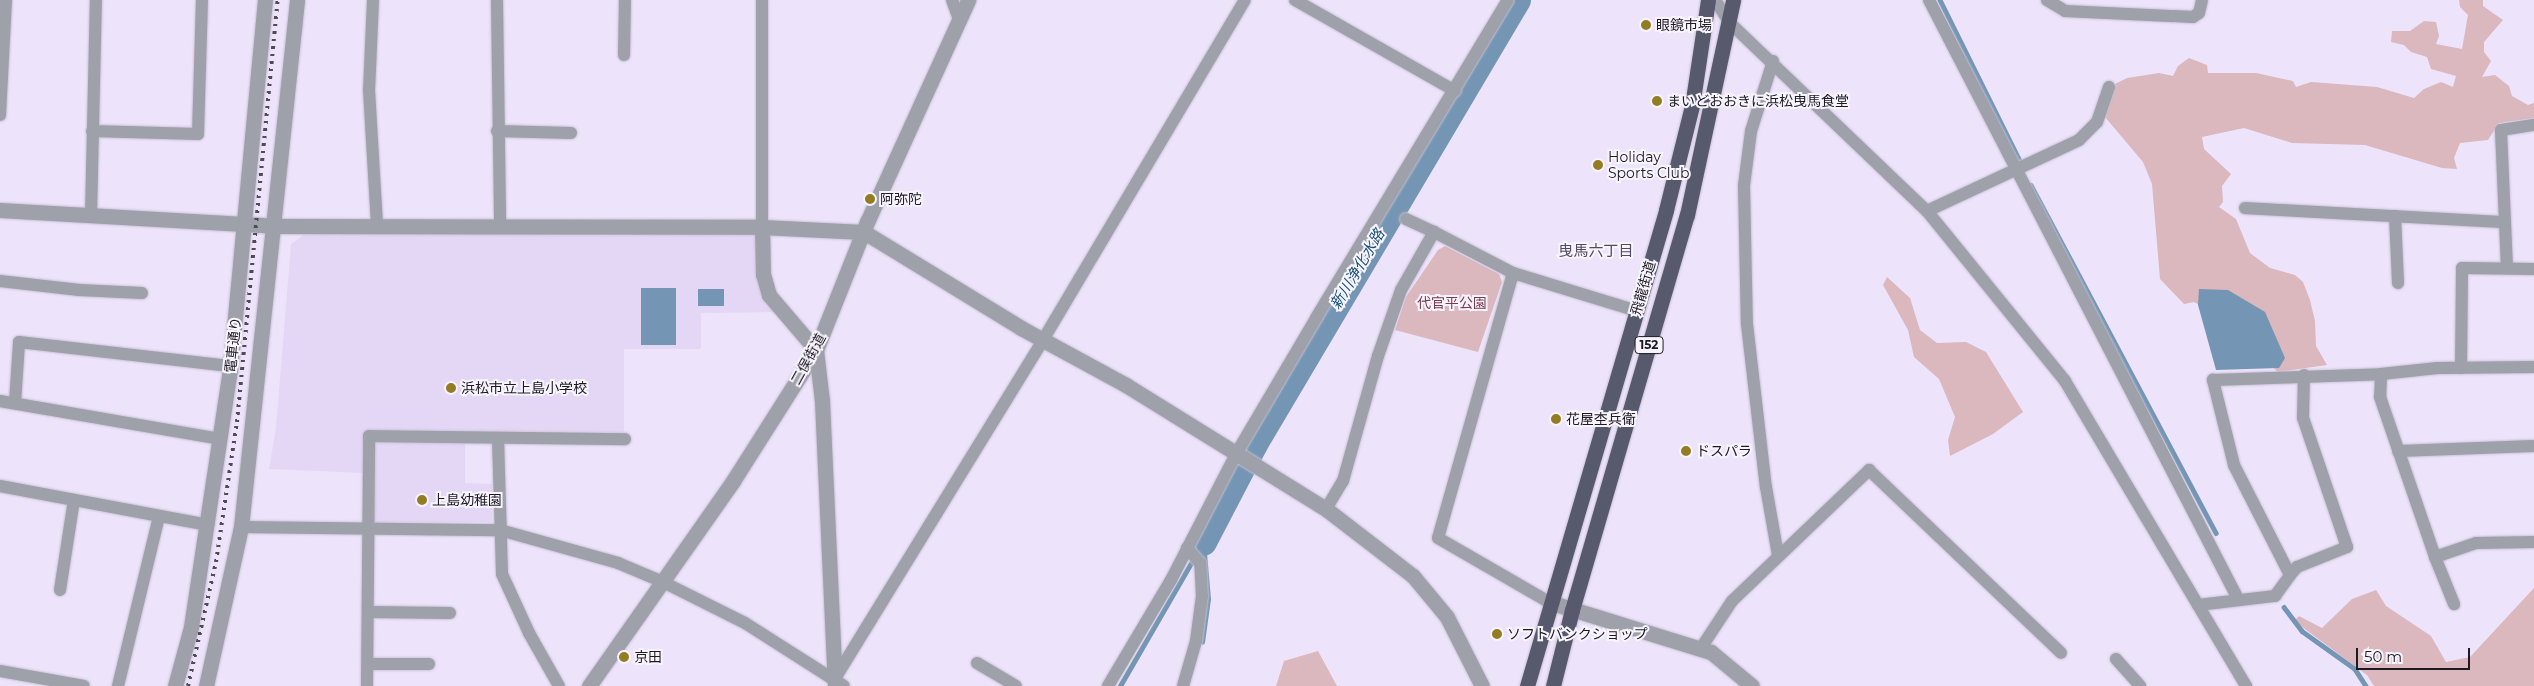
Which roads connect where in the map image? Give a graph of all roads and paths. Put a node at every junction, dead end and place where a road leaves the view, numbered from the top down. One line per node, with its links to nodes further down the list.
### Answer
1 (6, 0): 27 (street)
2 (96, 0): 29 (street)
3 (202, 0): 29 (street)
4 (265, 0): 40 (street, 電車通り)
5 (297, 0): 41 (street, 電車通り)
6 (373, 0): 42 (street)
7 (497, 0): 30 (street)
8 (625, 0): 23 (street)
9 (762, 0): 44 (street)
10 (952, 0): 21 (street)
11 (968, 0): 21 (street, 二俣街道)
12 (1245, 0): 54 (street)
13 (1295, 0): 26 (street)
14 (1508, 0): 26 (street)
15 (1708, 0): 53 (highway, 飛龍街道 / 152)
16 (1715, 0): 22 (street)
17 (1733, 0): 22 (highway, 飛龍街道 / 152)
18 (1929, 0): 32 (street)
19 (2047, 0): 20 (street)
20 (2202, 0)
21 (959, 19): 45 (street, 二俣街道)
22 (1730, 23): 24 (street); 88 (highway, 飛龍街道 / 152)
23 (624, 55)
24 (1773, 61): 35 (street); 79 (street)
25 (2109, 87): 32 (street)
26 (1454, 91): 68 (street)
27 (0, 115)
28 (2534, 125): 39 (street)
29 (92, 131): 36 (street)
30 (497, 131): 31 (street); 43 (street)
31 (571, 133)
32 (2016, 168): 35 (street); 84 (street)
33 (2245, 208): 37 (street)
34 (0, 210): 36 (street)
35 (1927, 211): 87 (street)
36 (91, 216): 40 (street)
37 (2395, 216): 39 (street); 51 (street)
38 (1406, 218): 46 (street)
39 (2505, 222): 47 (street)
40 (246, 224): 41 (street); 56 (street, 電車通り)
41 (275, 226): 42 (street); 74 (street, 電車通り)
42 (376, 226): 43 (street)
43 (500, 226): 44 (street)
44 (762, 227): 45 (street); 55 (street)
45 (864, 232): 54 (street); 55 (street, 二俣街道)
46 (1434, 232): 49 (street); 71 (street)
47 (2507, 268): 48 (street); 58 (street)
48 (2534, 269)
49 (1513, 273): 53 (street); 85 (street)
50 (0, 280): 52 (street)
51 (2398, 283)
52 (142, 293)
53 (1637, 311): 85 (highway, 飛龍街道 / 152)
54 (1043, 340): 68 (street); 98 (street)
55 (816, 350): 82 (street, 二俣街道); 98 (street)
56 (230, 366): 62 (street); 64 (street, 電車通り)
57 (2534, 367): 58 (street)
58 (2462, 368): 59 (street)
59 (2381, 374): 60 (street); 67 (street)
60 (2304, 375): 81 (street); 81 (street)
61 (0, 402): 62 (street)
62 (15, 403): 64 (street)
63 (498, 438): 65 (street); 75 (street); 76 (street)
64 (220, 439): 73 (street, 電車通り)
65 (625, 439)
66 (2534, 446): 67 (street)
67 (2398, 451): 80 (street)
68 (1239, 455): 71 (street); 78 (street)
69 (0, 486): 70 (street)
70 (74, 500): 72 (street); 83 (street)
71 (1326, 510): 109 (street)
72 (159, 516): 73 (street); 100 (street)
73 (208, 525): 101 (street, 電車通り)
74 (241, 528): 75 (street); 102 (street, 電車通り)
75 (367, 529): 76 (street); 89 (street)
76 (500, 530): 82 (street); 104 (street)
77 (2534, 542): 80 (street)
78 (1190, 550): 107 (street); 108 (street)
79 (1778, 554): 91 (street); 92 (street)
80 (2435, 556): 86 (street)
81 (2290, 575): 84 (street)
82 (663, 582): 98 (street); 105 (street, 二俣街道)
83 (60, 590)
84 (2238, 599): 87 (street)
85 (1549, 602): 88 (street); 110 (highway, 飛龍街道 / 152)
86 (2454, 604)
87 (2198, 605): 114 (street)
88 (1572, 610): 91 (street); 111 (highway, 飛龍街道 / 152)
89 (368, 612): 90 (street); 95 (street)
90 (450, 613)
91 (1701, 648): 112 (street)
92 (2061, 653)
93 (2116, 659): 113 (street)
94 (978, 663): 106 (street)
95 (368, 664): 96 (street); 103 (street)
96 (429, 664)
97 (0, 671): 99 (street)
98 (838, 684)
99 (84, 686)
100 (118, 686)
101 (174, 686)
102 (206, 686)
103 (367, 686)
104 (559, 686)
105 (589, 686)
106 (1016, 686)
107 (1108, 686)
108 (1183, 686)
109 (1482, 686)
110 (1527, 686)
111 (1553, 686)
112 (1752, 686)
113 (2140, 686)
114 (2246, 686)

